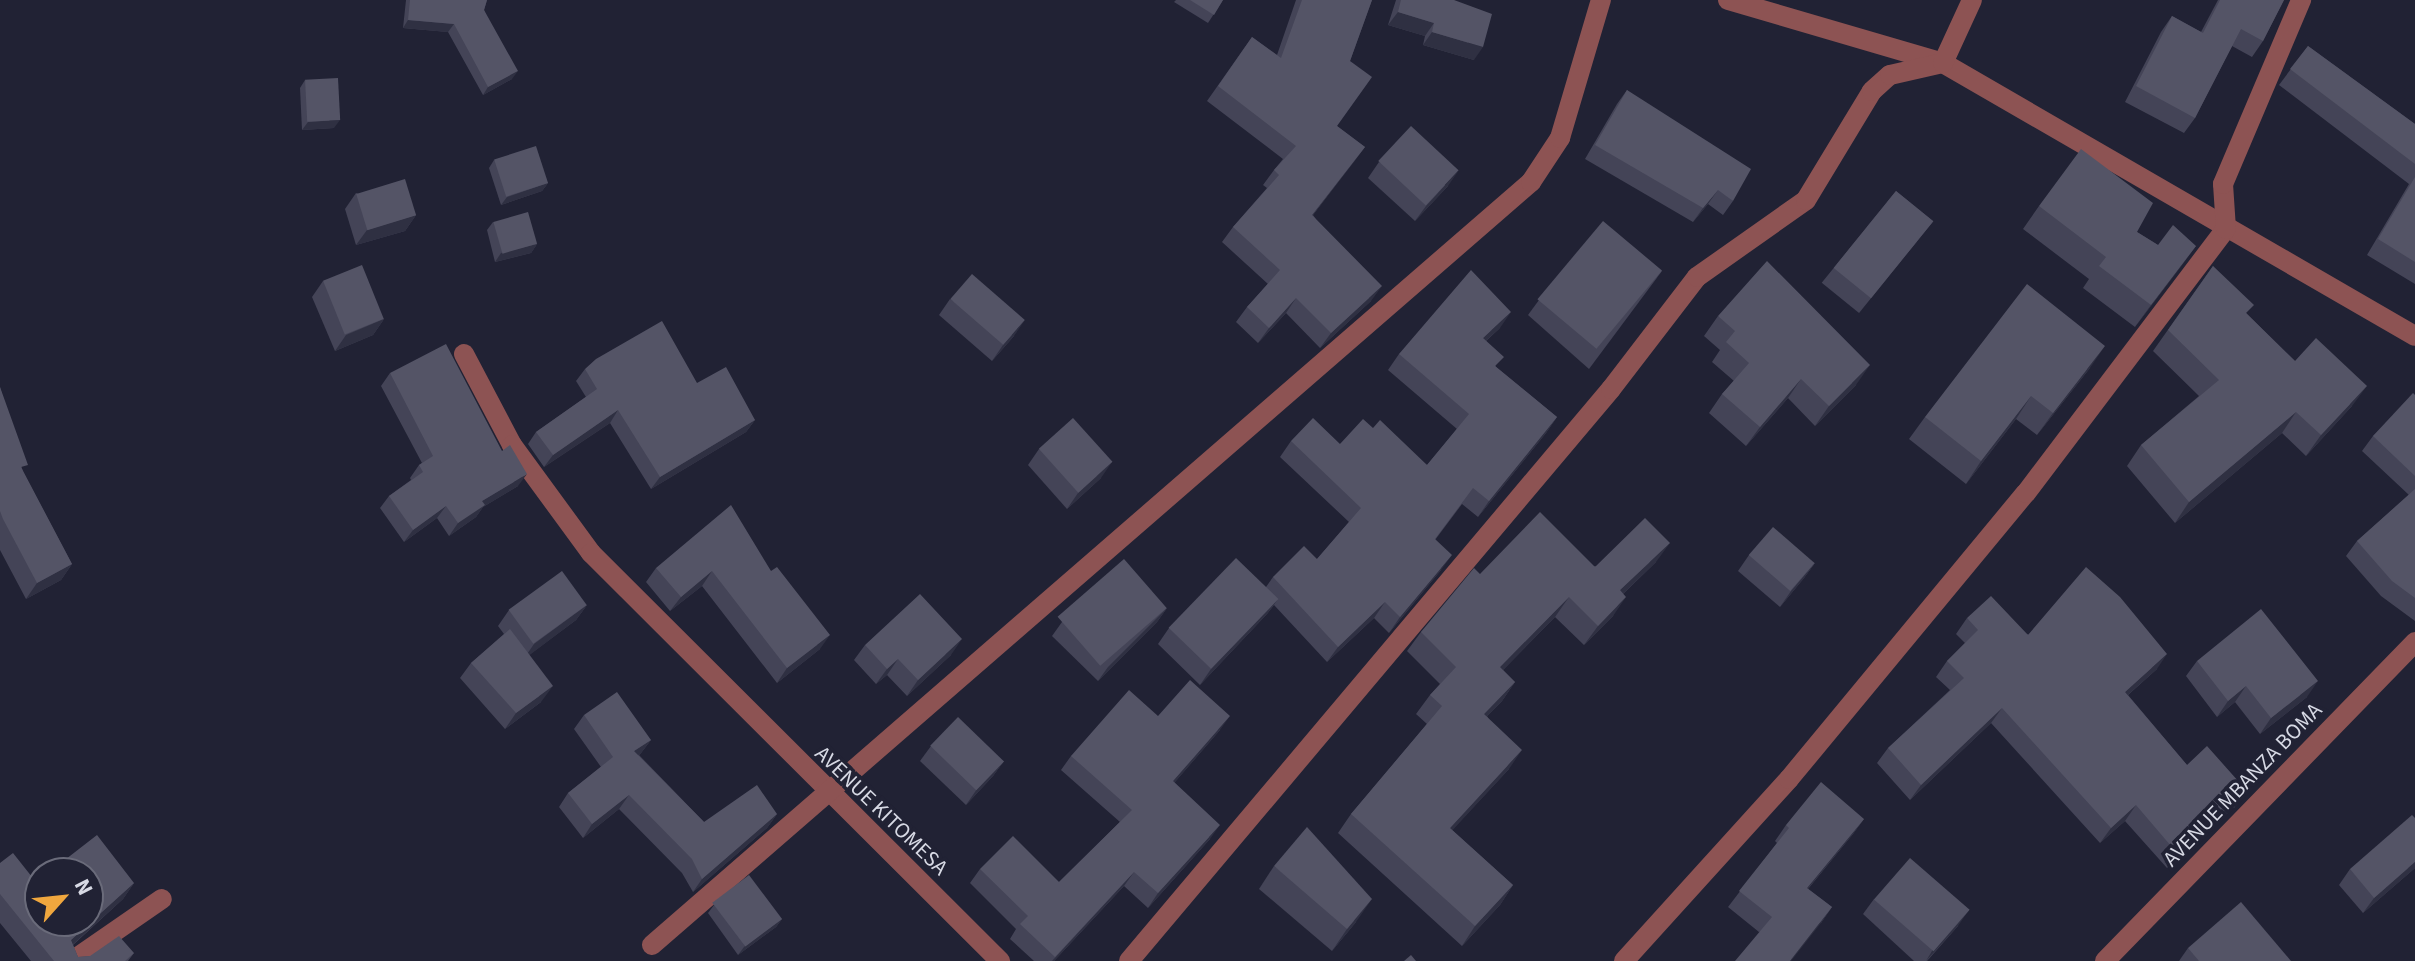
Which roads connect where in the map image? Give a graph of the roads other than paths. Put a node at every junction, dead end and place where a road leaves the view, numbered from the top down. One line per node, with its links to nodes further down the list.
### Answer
1 (1601, 0): 10 (street)
2 (1728, 0): 5 (street)
3 (1972, 0): 5 (street)
4 (2301, 0): 6 (street)
5 (1943, 63): 6 (street); 15 (street)
6 (2226, 229): 7 (street); 16 (street)
7 (2415, 336)
8 (464, 354): 10 (street, AVENUE KITOMESA)
9 (2415, 642): 17 (street, AVENUE MBANZA BOMA)
10 (830, 795): 12 (street); 14 (street, AVENUE KITOMESA)
11 (162, 899): 13 (street)
12 (652, 945)
13 (72, 961)
14 (1000, 961)
15 (1129, 961)
16 (1624, 961)
17 (2105, 961)

